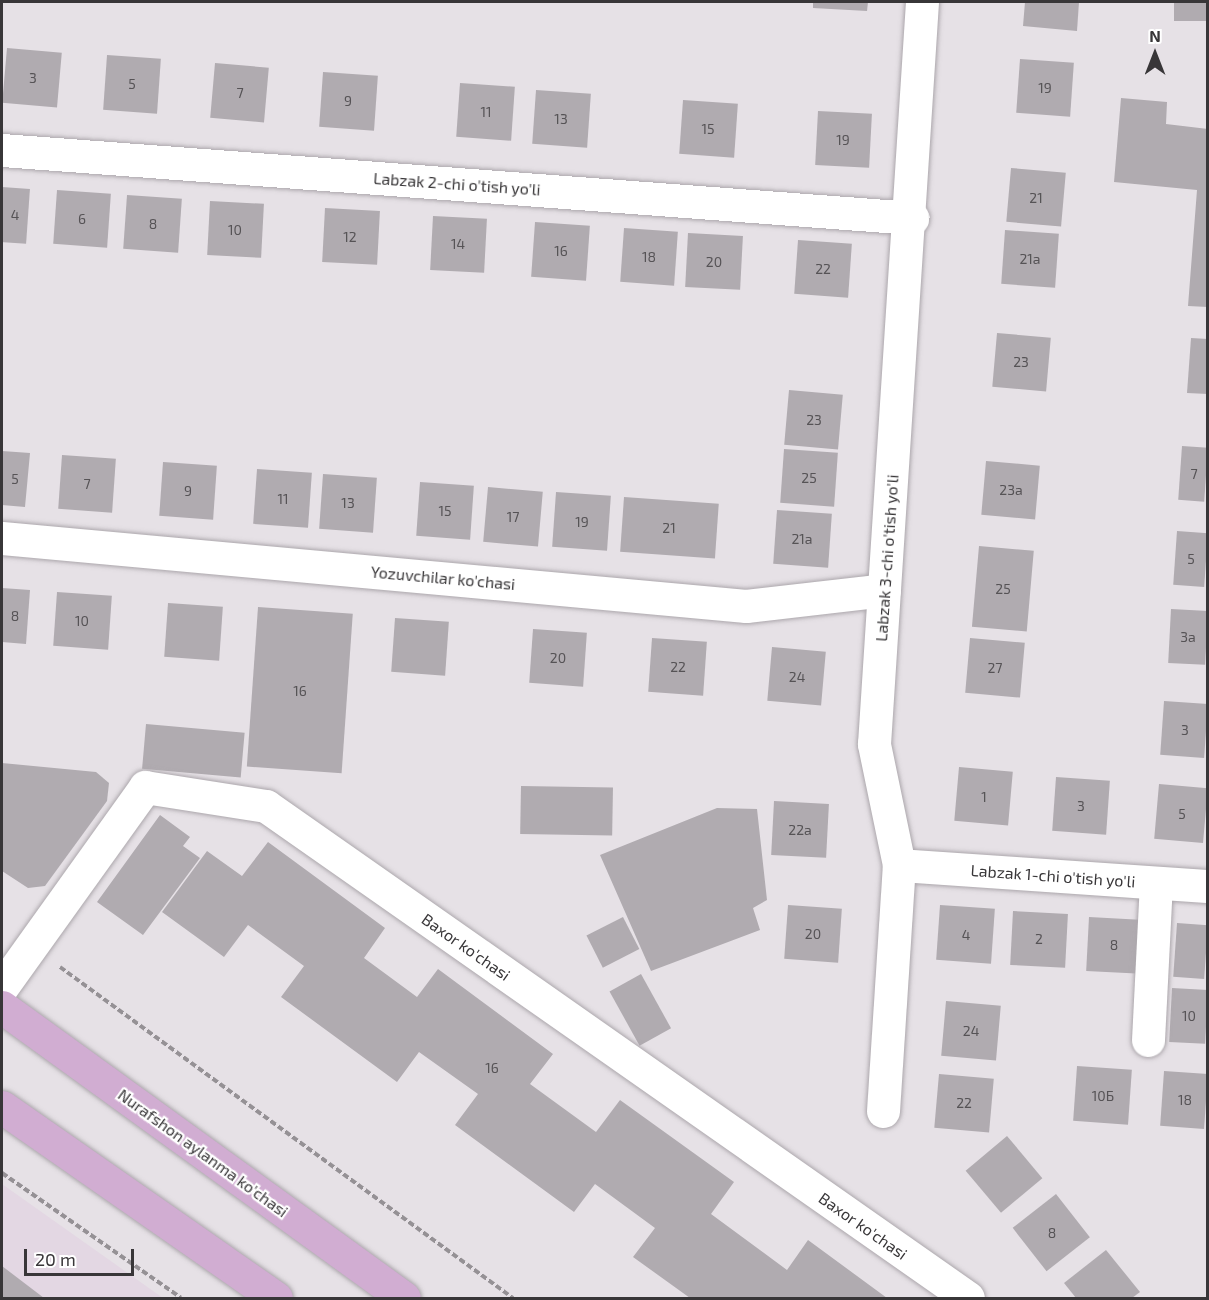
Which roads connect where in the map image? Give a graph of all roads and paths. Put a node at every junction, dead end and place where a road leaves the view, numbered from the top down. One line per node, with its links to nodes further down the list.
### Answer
1 (922, 2): 3 (street, Labzak 3-chi o'tish yo'li)
2 (2, 150): 3 (street, Labzak 2-chi o'tish yo'li)
3 (912, 218): 5 (street, Labzak 3-chi o'tish yo'li)
4 (2, 538): 5 (street, Yozuvchilar ko'chasi)
5 (884, 590): 6 (street, Labzak 3-chi o'tish yo'li)
6 (899, 865): 7 (street, Labzak 1-chi o'tish yo'li); 14 (street, Labzak 3-chi o'tish yo'li)
7 (1156, 883): 8 (street, Labzak 1-chi o'tish yo'li); 12 (street)
8 (1208, 886)
9 (32, 946): 10 (street, Baxor ko'chasi); 19 (path); 20 (street, Baxor ko'chasi)
10 (2, 987)
11 (2, 1007): 18 (main road, Nurafshon aylanma ko'chasi)
12 (1148, 1040)
13 (2, 1107): 17 (main road)
14 (883, 1111)
15 (2, 1173): 16 (path)
16 (181, 1299)
17 (276, 1299)
18 (404, 1299)
19 (513, 1299)
20 (968, 1299)

